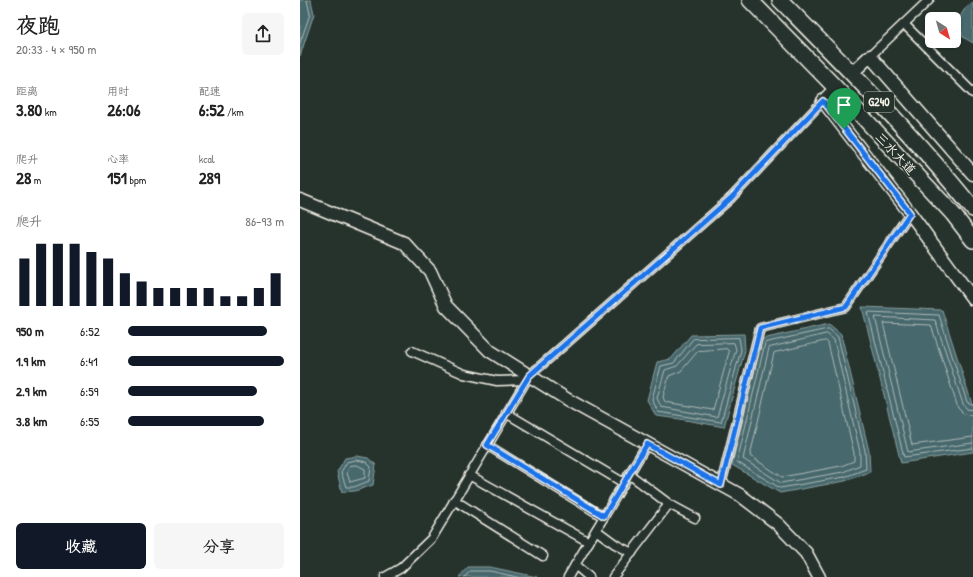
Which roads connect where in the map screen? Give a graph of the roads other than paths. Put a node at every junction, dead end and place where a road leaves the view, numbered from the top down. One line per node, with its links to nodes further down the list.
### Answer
1 (750, 0): 7 (highway, 三水大道 / G240)
2 (780, 0): 6 (highway, 三水大道 / G240)
3 (930, 0): 4 (street)
4 (904, 24): 5 (street); 8 (street)
5 (870, 56): 6 (main road); 10 (main road)
6 (852, 73): 12 (highway, 三水大道 / G240)
7 (836, 88): 9 (main road); 14 (highway, 三水大道 / G240)
8 (973, 93)
9 (823, 101): 13 (main road); 17 (street)
10 (973, 174)
11 (300, 200): 17 (main road)
12 (973, 208)
13 (910, 213): 15 (main road); 24 (street)
14 (973, 240)
15 (973, 299)
16 (412, 351): 17 (street)
17 (527, 378): 18 (street); 19 (main road)
18 (506, 413): 20 (street); 23 (street)
19 (647, 444): 21 (street); 24 (main road)
20 (487, 445): 22 (street); 27 (street)
21 (629, 474): 23 (street); 26 (street)
22 (469, 475): 25 (street); 30 (street)
23 (624, 483): 27 (street)
24 (721, 485): 38 (main road)
25 (454, 500): 32 (street); 34 (street)
26 (669, 504): 28 (street); 31 (street)
27 (604, 516): 29 (street)
28 (695, 518)
29 (596, 530): 30 (street); 31 (street)
30 (589, 542): 33 (street)
31 (632, 553): 37 (street)
32 (543, 556)
33 (575, 565): 35 (street); 36 (street)
34 (385, 577)
35 (568, 577)
36 (590, 577)
37 (613, 577)
38 (819, 577)

